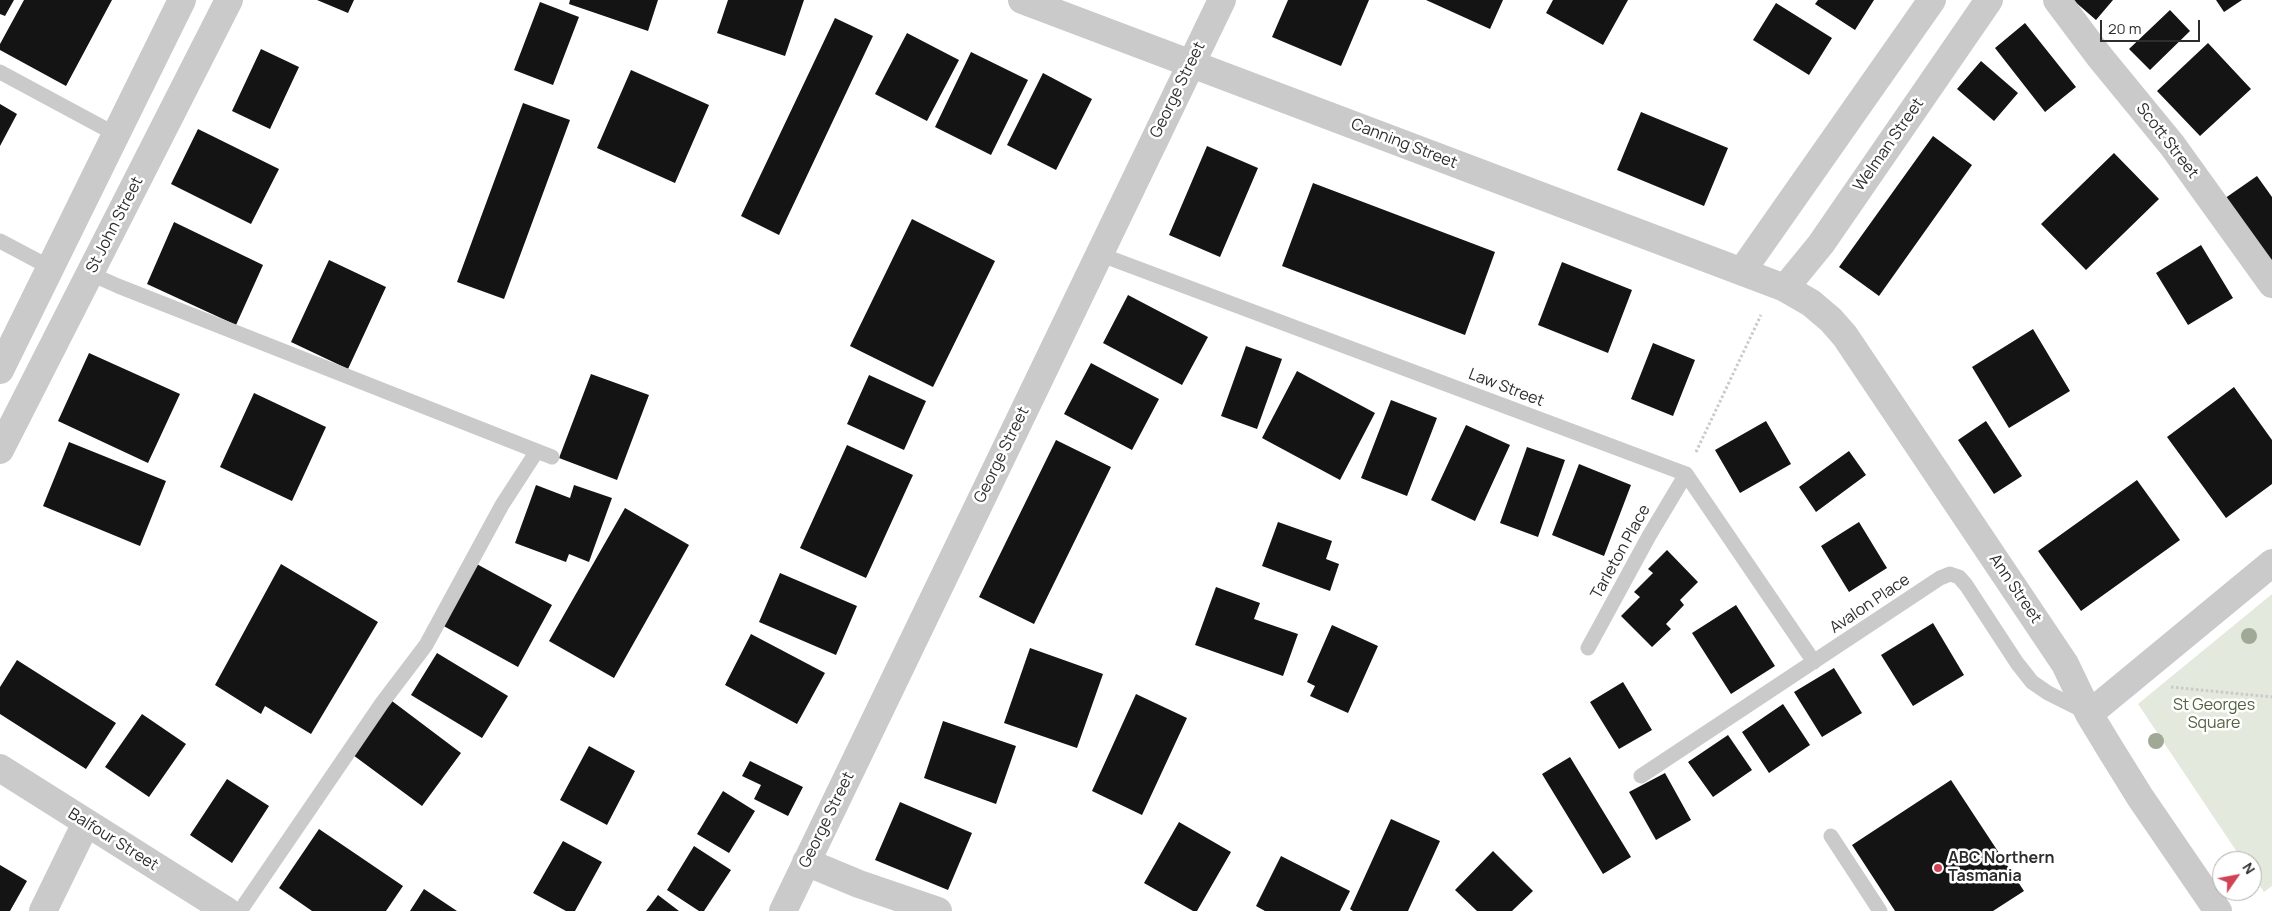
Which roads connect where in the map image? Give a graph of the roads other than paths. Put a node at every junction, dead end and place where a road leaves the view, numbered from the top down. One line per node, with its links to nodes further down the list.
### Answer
1 (182, 0): 10 (street)
2 (229, 0): 11 (street, St John Street)
3 (1022, 0): 8 (street, Canning Street)
4 (1222, 0): 8 (street, George Street)
5 (1932, 0): 15 (street)
6 (1989, 0): 18 (street, Welman Street)
7 (2057, 0): 17 (street, Scott Street)
8 (1191, 64): 13 (street, George Street); 15 (street, Canning Street)
9 (0, 72): 10 (lane)
10 (117, 135): 11 (street); 14 (street)
11 (152, 154): 16 (street, St John Street)
12 (0, 241): 14 (lane)
13 (1099, 254): 23 (lane, Law Street); 34 (street, George Street)
14 (52, 268): 16 (street); 19 (street)
15 (1742, 272): 18 (street, Canning Street)
16 (88, 280): 20 (street, St John Street); 21 (lane)
17 (2272, 284)
18 (1785, 288): 27 (street, Ann Street)
19 (0, 370)
20 (0, 450)
21 (537, 451): 22 (lane); 37 (lane)
22 (552, 457)
23 (1686, 474): 25 (lane, Tarleton Place); 26 (lane)
24 (2272, 563): 29 (street)
25 (1588, 648)
26 (1814, 662): 28 (lane, Avalon Place); 31 (lane, Avalon Place)
27 (2073, 677): 28 (lane); 29 (street, Ann Street)
28 (2048, 693): 29 (lane, Avalon Place)
29 (2089, 714): 41 (street, Ann Street)
30 (0, 768): 32 (street, Balfour Street)
31 (1641, 776)
32 (86, 823): 35 (street); 36 (street, Balfour Street)
33 (1831, 836): 40 (lane)
34 (806, 862): 38 (street, George Street); 39 (street)
35 (43, 911)
36 (227, 911)
37 (240, 911)
38 (784, 911)
39 (938, 911)
40 (1880, 911)
41 (2218, 911)

